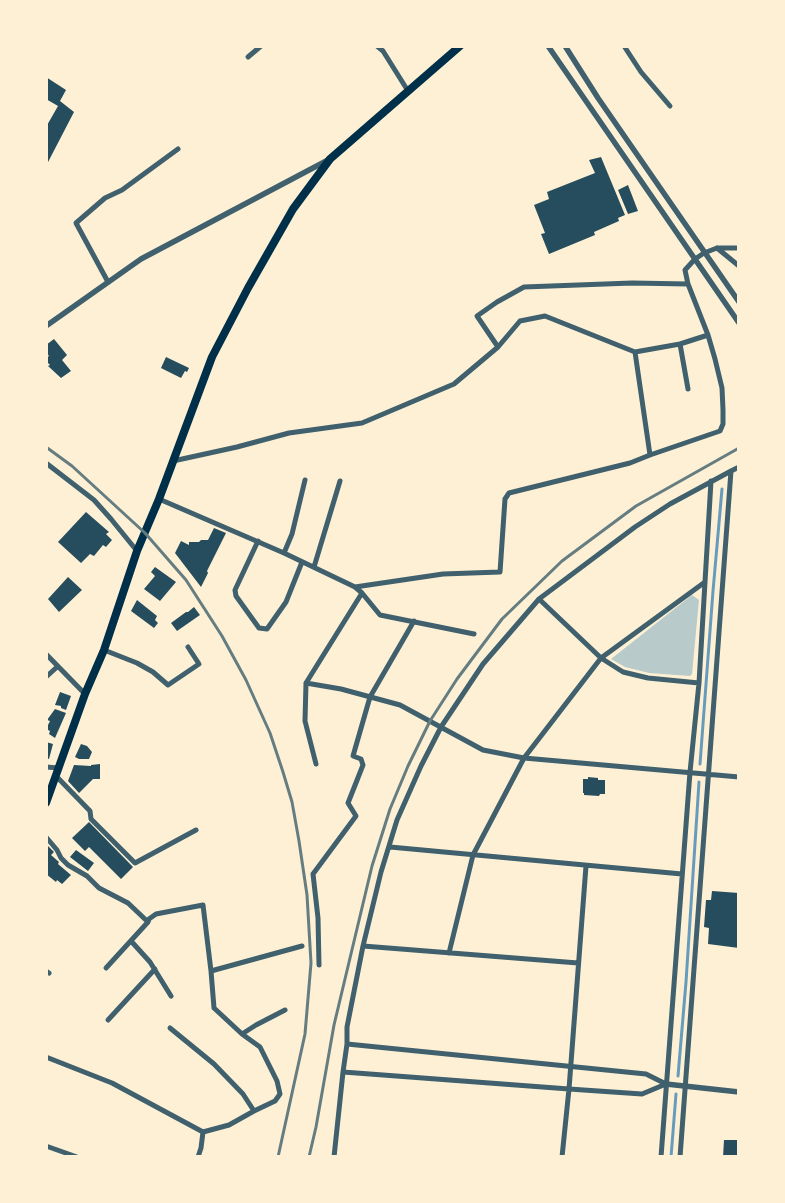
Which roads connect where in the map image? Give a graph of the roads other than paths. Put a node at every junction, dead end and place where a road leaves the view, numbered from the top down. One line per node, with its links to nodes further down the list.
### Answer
1 (261, 46): 7 (street)
2 (377, 46): 8 (street)
3 (460, 46): 8 (highway)
4 (548, 46): 15 (street)
5 (565, 46): 14 (street)
6 (624, 46): 9 (street)
7 (248, 57)
8 (408, 91): 11 (highway)
9 (670, 106)
10 (178, 149): 17 (street)
11 (330, 159): 17 (street); 28 (highway)
12 (717, 248): 13 (street); 14 (street); 16 (street)
13 (739, 248)
14 (704, 253): 15 (street); 19 (street)
15 (695, 259): 18 (street); 20 (street)
16 (739, 266)
17 (108, 282): 21 (street)
18 (688, 284): 22 (street); 24 (street)
19 (739, 302)
20 (739, 323)
21 (46, 326)
22 (708, 335): 23 (street); 27 (street)
23 (680, 344): 25 (street); 26 (street)
24 (498, 347): 25 (street); 28 (street)
25 (635, 352): 27 (street)
26 (688, 389)
27 (650, 455): 42 (street)
28 (173, 461): 35 (highway)
29 (46, 463): 37 (street)
30 (739, 467): 31 (street)
31 (730, 471): 34 (street); 63 (street)
32 (305, 480): 38 (street)
33 (340, 481): 40 (street)
34 (711, 481): 41 (street); 44 (street)
35 (159, 499): 36 (street); 37 (highway)
36 (258, 541): 38 (street); 39 (street)
37 (137, 551): 48 (highway)
38 (284, 553): 39 (street)
39 (302, 562): 40 (street)
40 (314, 567): 42 (street)
41 (705, 582): 50 (street); 54 (street)
42 (355, 587): 43 (street)
43 (362, 593): 45 (street); 53 (street)
44 (539, 599): 50 (street); 57 (street)
45 (414, 621): 46 (street); 56 (street)
46 (474, 634)
47 (188, 647): 48 (street)
48 (104, 650): 55 (highway)
49 (46, 654): 51 (street)
50 (601, 658): 54 (street); 58 (street)
51 (58, 667): 52 (street); 55 (street)
52 (46, 677)
53 (306, 683): 56 (street); 59 (street)
54 (698, 683): 62 (street)
55 (85, 694): 61 (highway)
56 (370, 697): 57 (street); 79 (street)
57 (441, 727): 58 (street); 69 (street)
58 (524, 758): 62 (street); 70 (street)
59 (316, 764)
60 (46, 767): 61 (street)
61 (59, 768): 64 (highway)
62 (690, 772): 63 (street); 72 (street)
63 (708, 774): 65 (street); 93 (street)
64 (56, 776): 66 (highway); 67 (street)
65 (739, 777)
66 (46, 803)
67 (196, 830)
68 (46, 837): 73 (street)
69 (390, 847): 70 (street); 76 (street)
70 (474, 855): 71 (street); 77 (street)
71 (586, 866): 72 (street); 78 (street)
72 (682, 874): 92 (street)
73 (148, 922): 74 (street); 82 (street)
74 (130, 941): 80 (street); 81 (street)
75 (302, 946): 82 (street)
76 (363, 946): 77 (street); 88 (street)
77 (449, 953): 78 (street)
78 (578, 963): 90 (street)
79 (319, 965)
80 (106, 968)
81 (155, 969): 83 (street); 85 (street)
82 (211, 971): 87 (street)
83 (171, 996)
84 (285, 1010): 87 (street)
85 (108, 1020)
86 (170, 1028): 96 (street)
87 (242, 1034): 96 (street)
88 (347, 1044): 90 (street); 91 (street)
89 (46, 1057): 97 (street)
90 (571, 1066): 92 (street); 94 (street)
91 (343, 1072): 94 (street); 101 (street)
92 (666, 1084): 93 (street); 94 (street); 103 (street)
93 (685, 1086): 95 (street); 104 (street)
94 (569, 1090): 102 (street)
95 (739, 1092)
96 (254, 1111): 97 (street)
97 (203, 1132): 100 (street)
98 (46, 1146): 99 (street)
99 (77, 1157)
100 (198, 1157)
101 (334, 1157)
102 (562, 1157)
103 (661, 1157)
104 (680, 1157)

